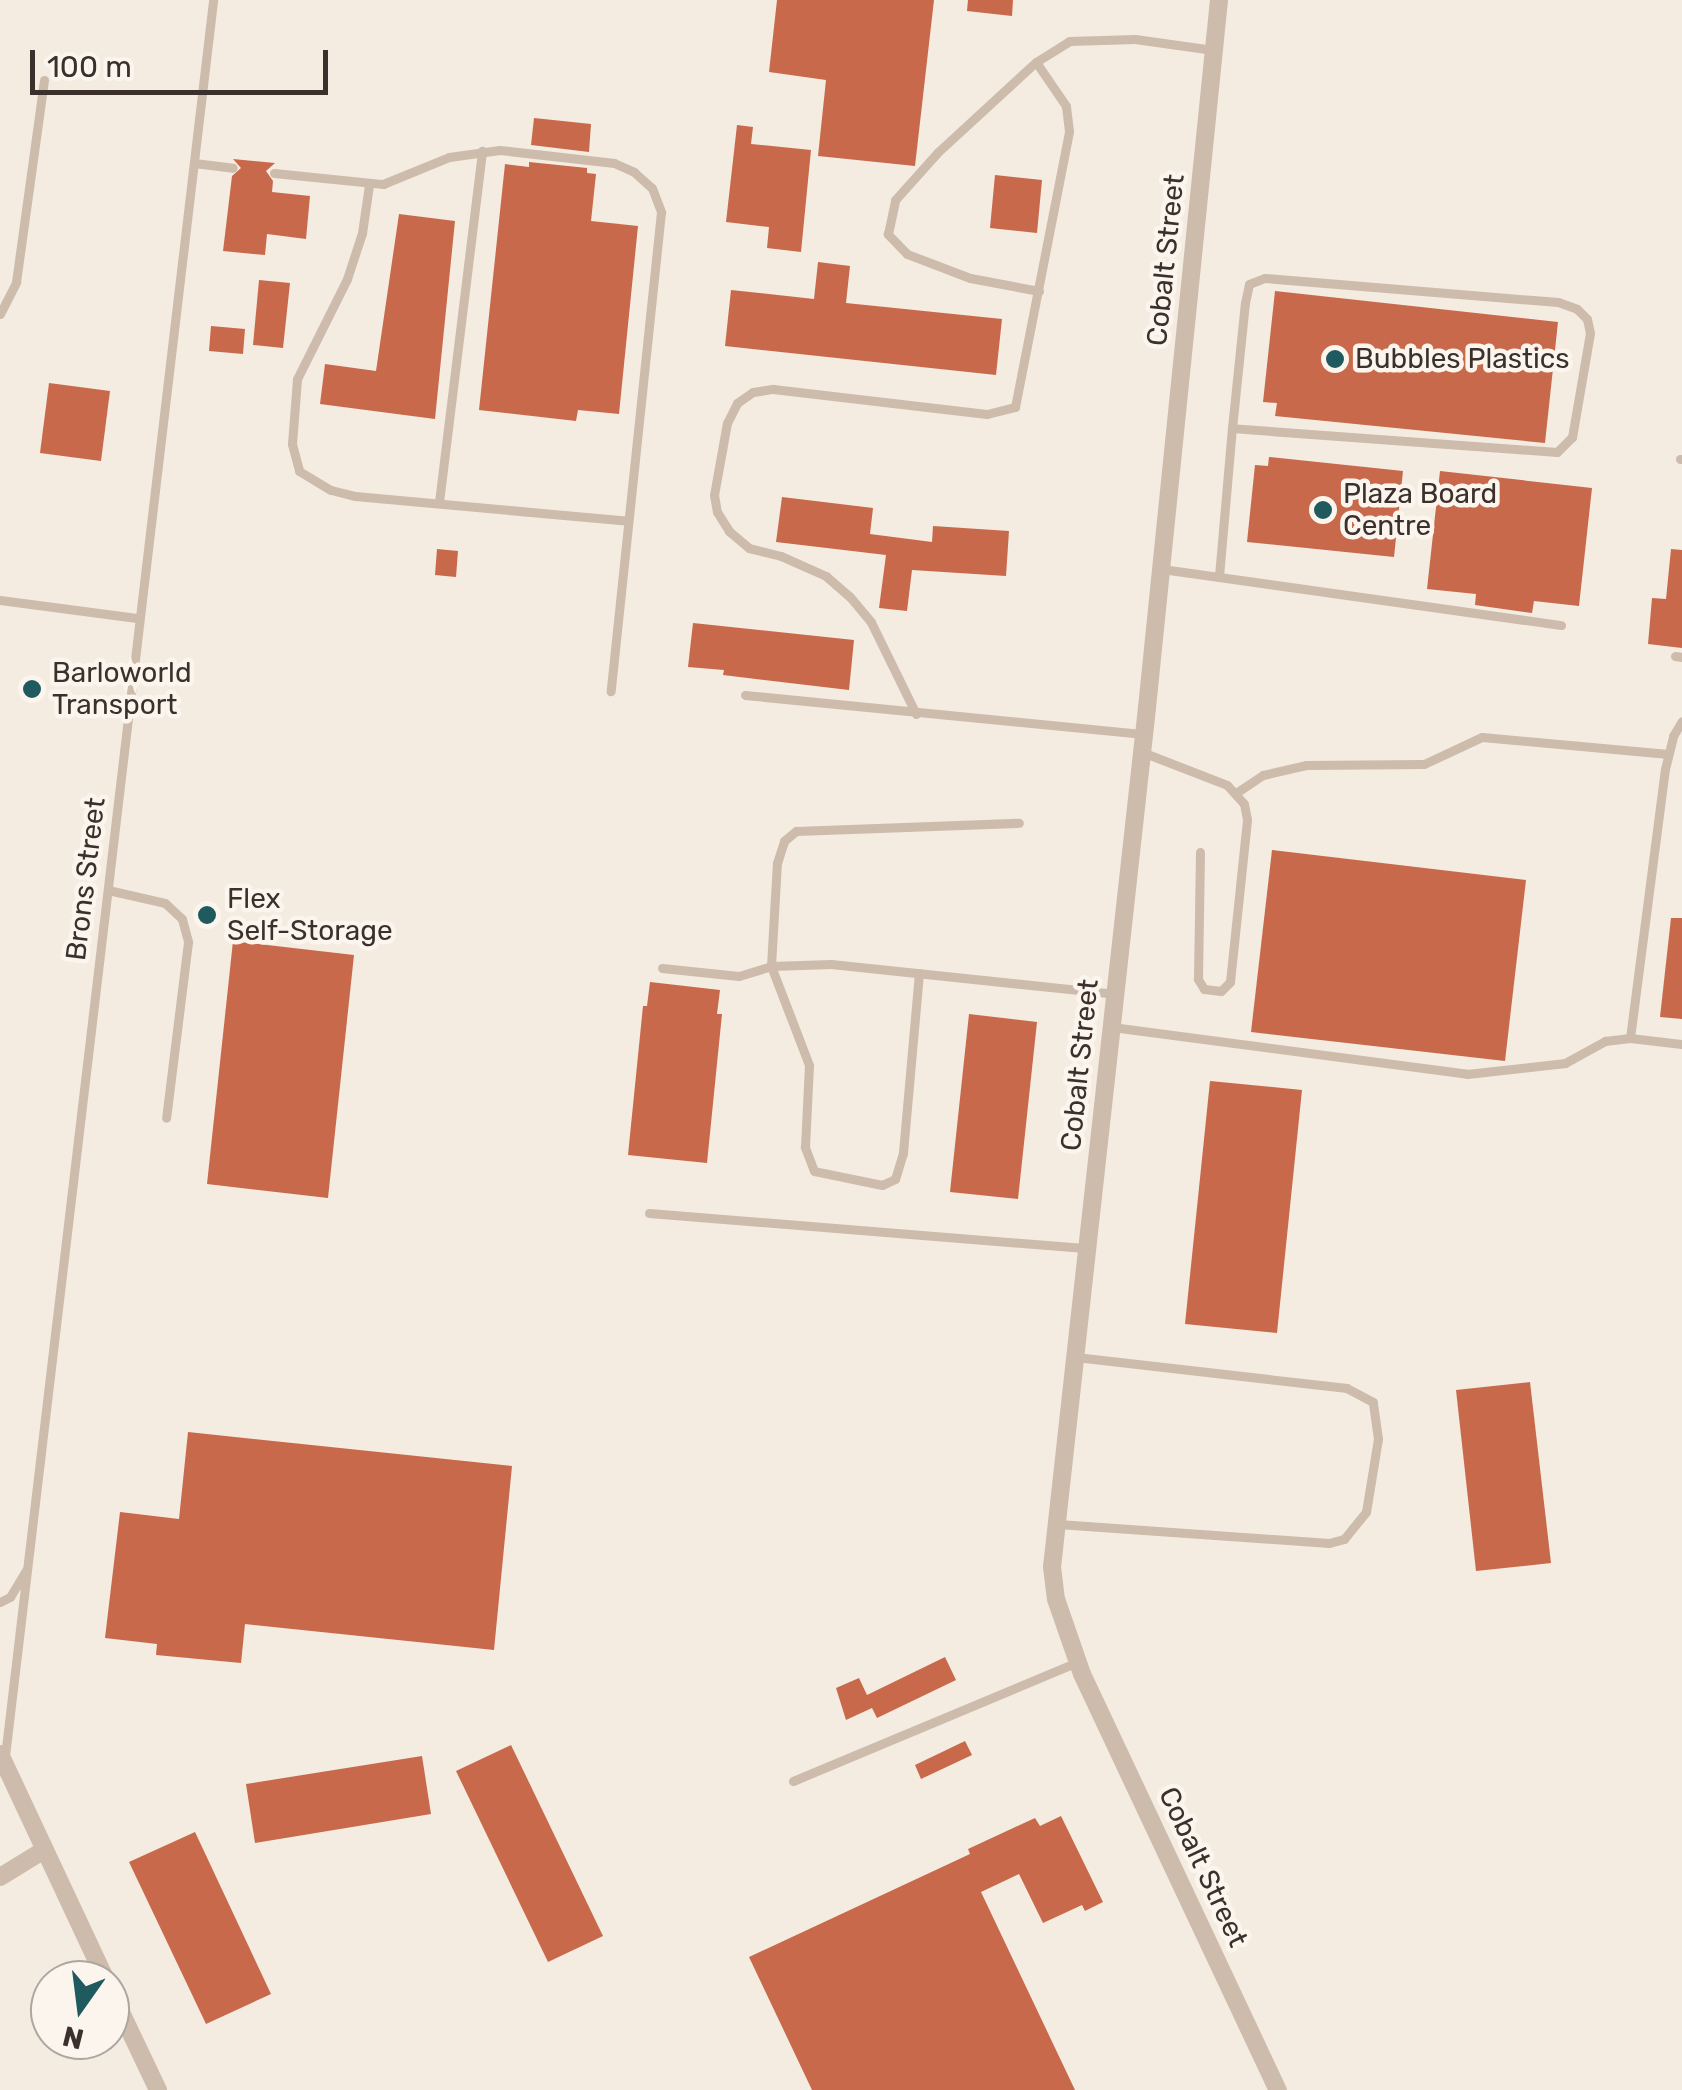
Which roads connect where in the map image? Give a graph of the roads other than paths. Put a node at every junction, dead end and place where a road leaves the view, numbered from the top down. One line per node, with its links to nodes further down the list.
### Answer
1 (213, 0): 7 (lane, Brons Street)
2 (1219, 0): 3 (street, Cobalt Street)
3 (1213, 50): 4 (lane); 16 (street, Cobalt Street)
4 (1036, 62): 11 (lane); 11 (lane)
5 (44, 80): 12 (lane)
6 (482, 151): 10 (lane); 14 (lane); 15 (lane)
7 (194, 163): 8 (lane); 19 (lane, Brons Street)
8 (232, 168)
9 (274, 173): 10 (lane)
10 (368, 184): 14 (lane)
11 (1039, 291): 23 (lane)
12 (0, 314)
13 (1232, 428): 13 (lane); 17 (lane)
14 (439, 502): 15 (lane)
15 (628, 521): 21 (lane)
16 (1162, 569): 17 (lane); 25 (street, Cobalt Street)
17 (1219, 576): 20 (lane)
18 (0, 600): 19 (lane)
19 (137, 618): 30 (lane, Brons Street)
20 (1561, 625)
21 (611, 691)
22 (745, 695): 23 (lane)
23 (916, 714): 25 (lane)
24 (1682, 722): 26 (lane)
25 (1143, 743): 27 (lane); 34 (street, Cobalt Street)
26 (1668, 754): 27 (lane); 36 (lane)
27 (1236, 793): 29 (lane)
28 (1019, 823): 31 (lane)
29 (1200, 852)
30 (108, 890): 38 (lane); 43 (lane, Brons Street)
31 (771, 966): 32 (lane); 33 (lane); 33 (lane)
32 (662, 968)
33 (919, 973): 34 (lane)
34 (1116, 994): 35 (street, Cobalt Street)
35 (1112, 1027): 36 (lane); 40 (street, Cobalt Street)
36 (1630, 1038): 37 (lane)
37 (1682, 1044)
38 (166, 1118)
39 (649, 1213): 40 (lane)
40 (1088, 1248): 41 (street, Cobalt Street)
41 (1076, 1357): 42 (street, Cobalt Street); 42 (lane)
42 (1056, 1524): 45 (street, Cobalt Street)
43 (27, 1568): 44 (lane); 46 (lane, Brons Street)
44 (0, 1602)
45 (1077, 1662): 47 (lane); 53 (street, Cobalt Street)
46 (2, 1759): 48 (street)
47 (793, 1780)
48 (44, 1850): 49 (street); 50 (street)
49 (0, 1877)
50 (96, 1960)
51 (130, 2031): 52 (street)
52 (158, 2090)
53 (1278, 2090)

